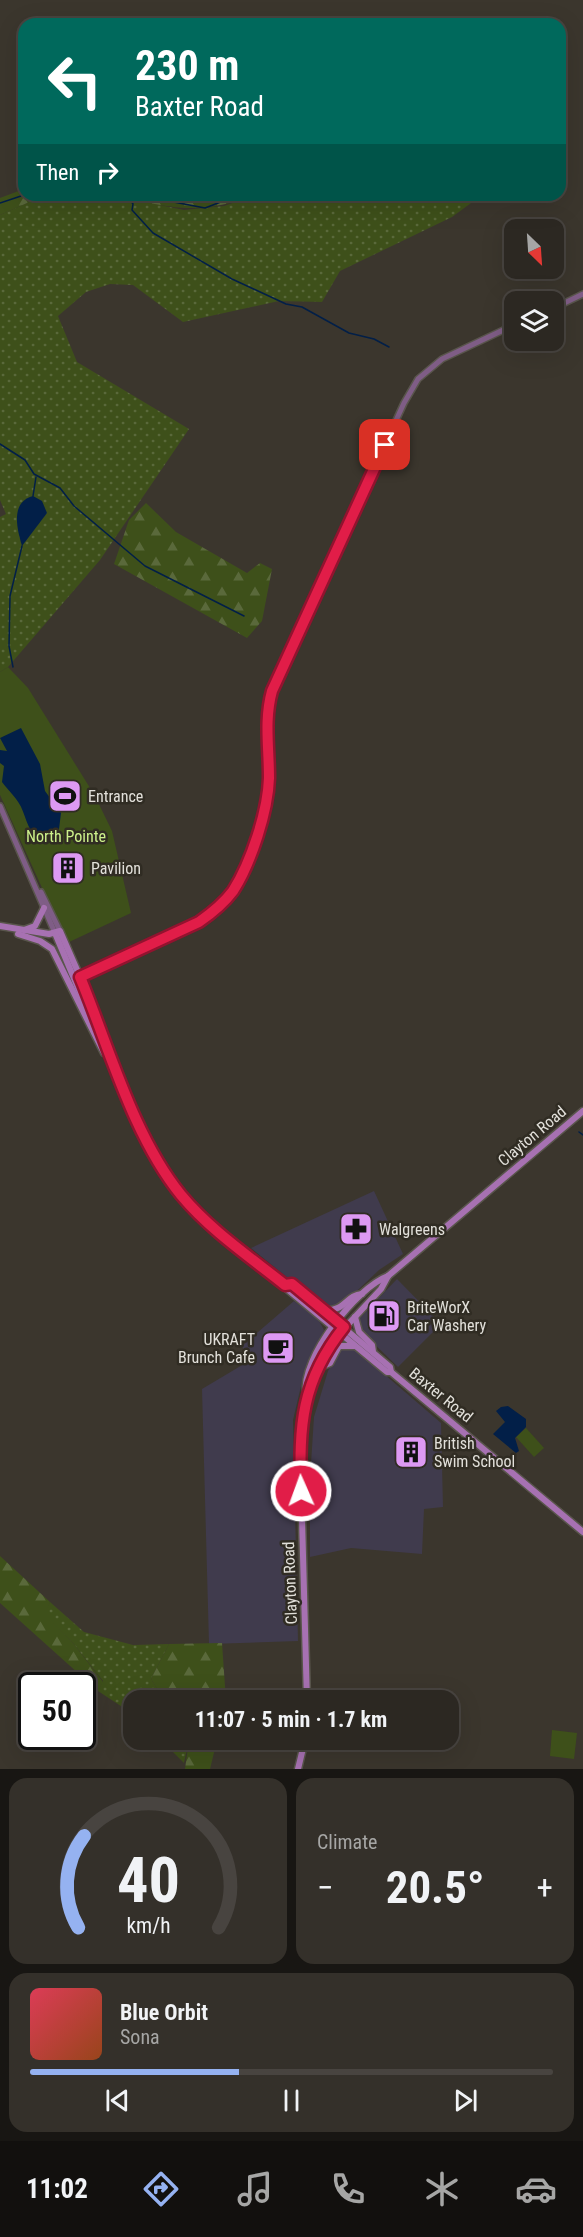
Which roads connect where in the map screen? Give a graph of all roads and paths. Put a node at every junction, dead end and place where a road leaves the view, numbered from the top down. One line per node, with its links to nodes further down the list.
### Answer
1 (583, 294): 2 (street)
2 (564, 303)
3 (504, 330): 10 (street)
4 (0, 806): 5 (street)
5 (35, 884): 6 (street); 9 (street)
6 (44, 908): 8 (main road); 9 (street)
7 (0, 927): 8 (main road); 11 (main road)
8 (21, 931): 9 (main road)
9 (57, 932): 10 (main road, Baxter Road)
10 (77, 978): 11 (main road, Baxter Road)
11 (110, 1058): 14 (main road, Baxter Road)
12 (583, 1111): 13 (main road, Clayton Road)
13 (388, 1276): 15 (main road, Clayton Road); 17 (main road, Clayton Road)
14 (285, 1285): 16 (main road, Baxter Road); 18 (main road, Baxter Road)
15 (362, 1294): 16 (main road); 18 (main road, Clayton Road)
16 (324, 1310): 18 (main road, Baxter Road)
17 (355, 1317): 19 (main road, Clayton Road); 21 (main road)
18 (336, 1324): 19 (main road, Baxter Road); 24 (main road, Clayton Road)
19 (342, 1330): 20 (main road, Baxter Road); 21 (main road, Baxter Road); 22 (main road, Clayton Road)
20 (357, 1347): 22 (main road); 23 (main road, Baxter Road)
21 (374, 1353): 23 (main road, Baxter Road)
22 (320, 1367): 24 (main road, Clayton Road)
23 (391, 1372): 25 (main road, Baxter Road)
24 (307, 1394): 26 (main road, Clayton Road)
25 (583, 1532)
26 (307, 1690)
27 (303, 1750): 28 (main road)
28 (298, 1769)

